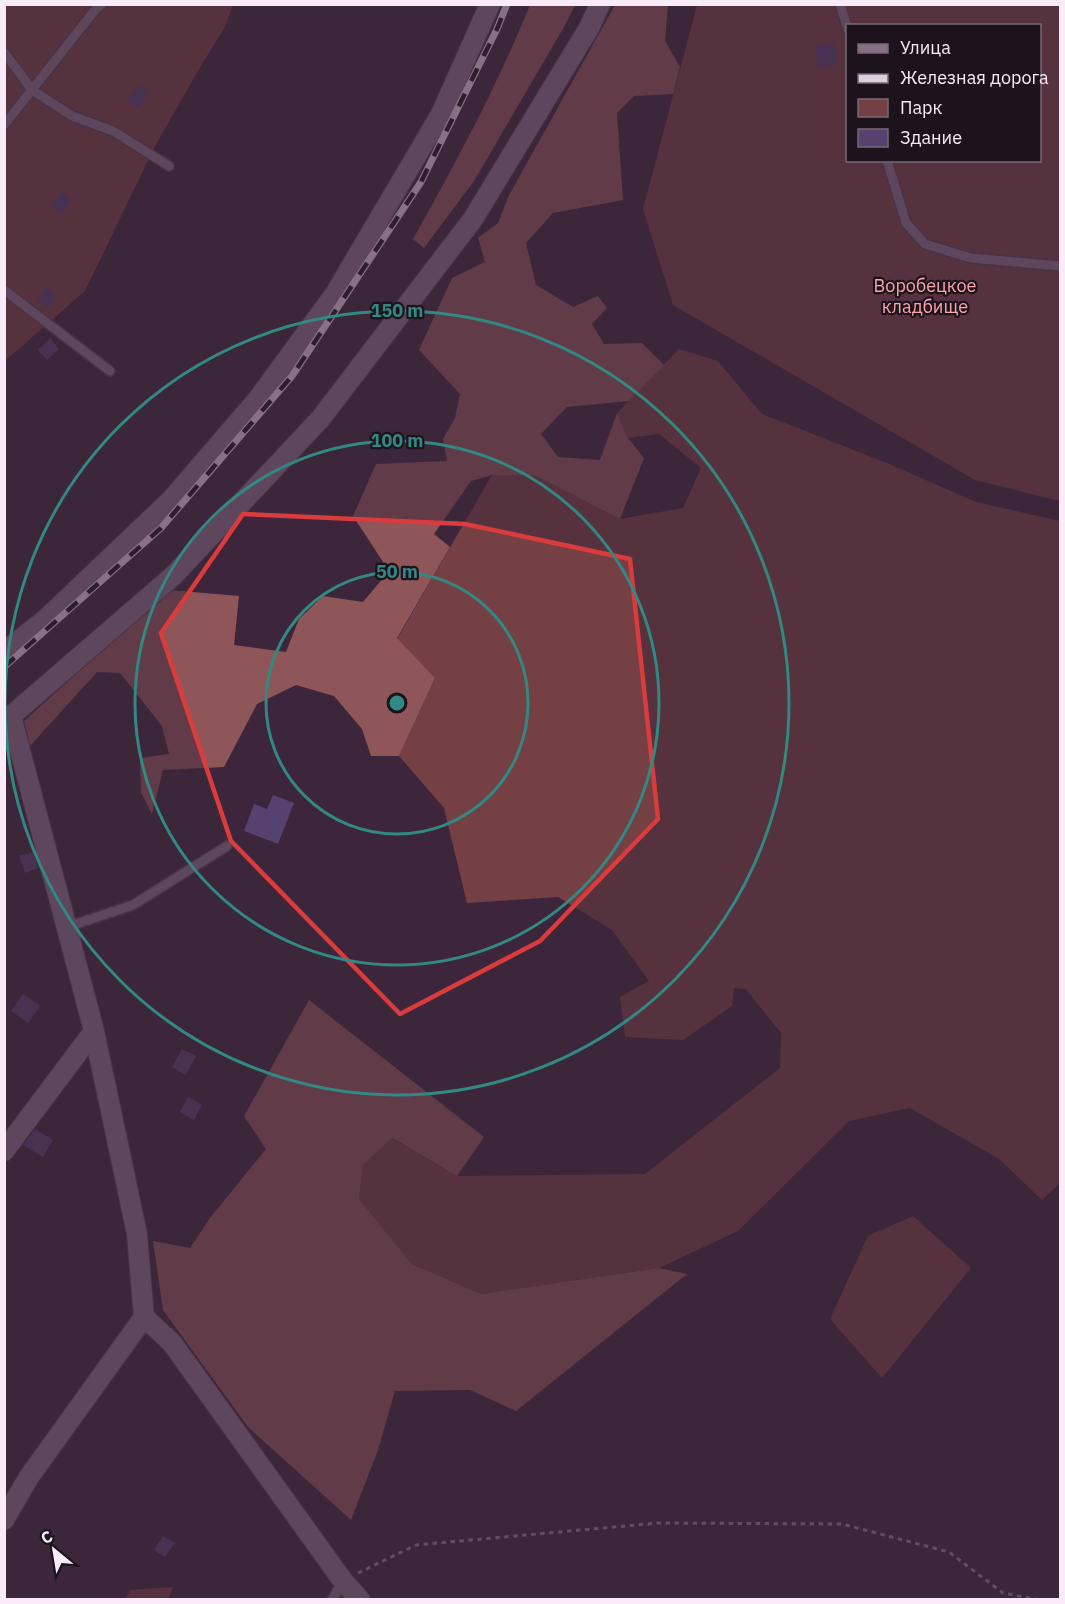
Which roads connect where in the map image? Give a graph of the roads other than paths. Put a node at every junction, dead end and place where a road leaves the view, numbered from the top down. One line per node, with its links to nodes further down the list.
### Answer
1 (102, 4): 7 (lane)
2 (490, 4): 14 (street)
3 (600, 4): 15 (street)
4 (840, 4): 5 (lane)
5 (846, 24)
6 (4, 52): 7 (lane)
7 (32, 90): 8 (lane); 10 (lane)
8 (4, 125)
9 (888, 162): 11 (lane)
10 (169, 166)
11 (1060, 266)
12 (4, 290): 13 (lane)
13 (110, 371)
14 (4, 652)
15 (8, 716): 17 (street)
16 (227, 846): 17 (lane)
17 (67, 927): 18 (street)
18 (94, 1031): 19 (street); 20 (street)
19 (4, 1151)
20 (144, 1317): 21 (street); 22 (street)
21 (4, 1520)
22 (343, 1581): 23 (lane); 24 (street)
23 (332, 1599)
24 (360, 1599)

